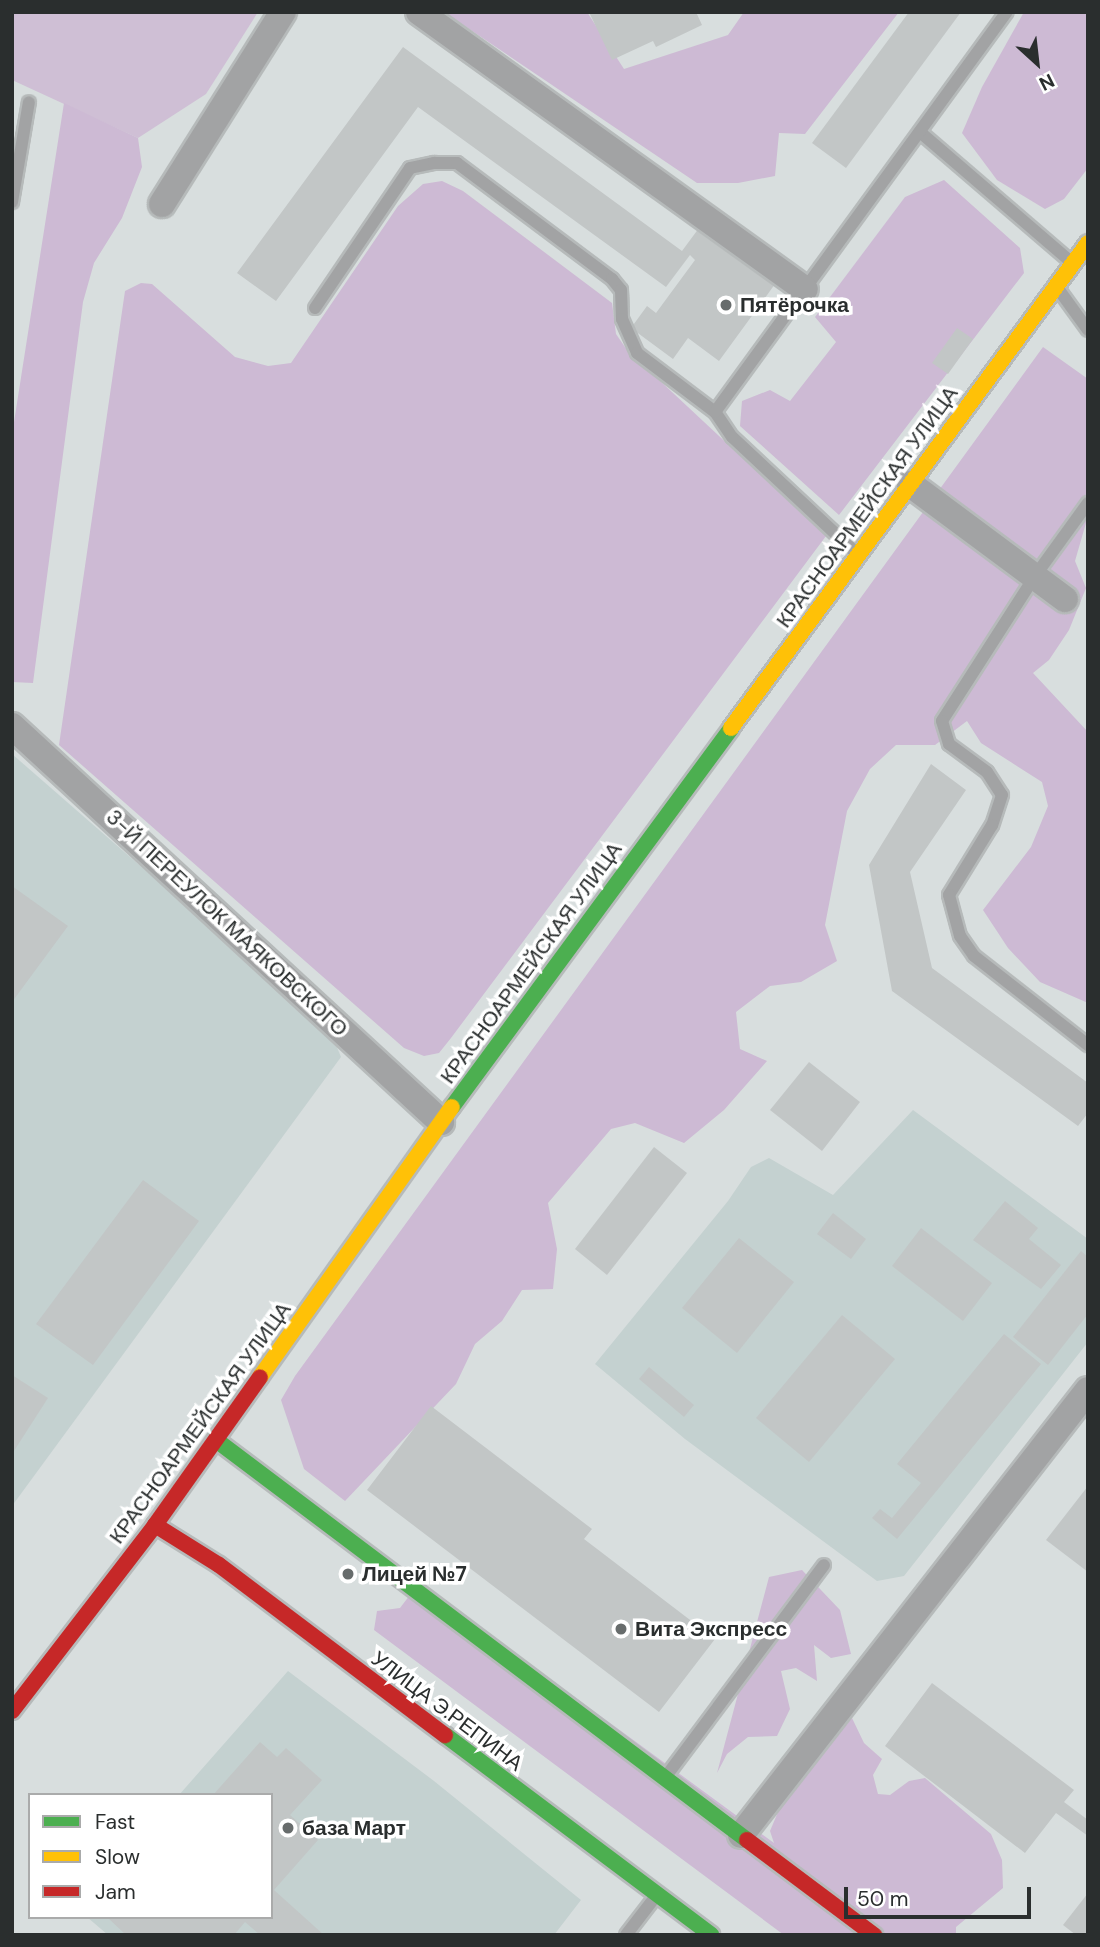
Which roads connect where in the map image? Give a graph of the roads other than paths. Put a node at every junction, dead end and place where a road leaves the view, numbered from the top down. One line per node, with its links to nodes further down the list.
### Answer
1 (282, 12): 7 (street)
2 (419, 12): 11 (street)
3 (1007, 12): 5 (lane)
4 (29, 102): 6 (lane)
5 (920, 132): 9 (lane); 11 (lane)
6 (12, 202)
7 (162, 204)
8 (1088, 243): 9 (main road, КРАСНОАРМЕЙСКАЯ УЛИЦА)
9 (1073, 264): 10 (main road, КРАСНОАРМЕЙСКАЯ УЛИЦА)
10 (1056, 286): 13 (lane); 15 (main road, КРАСНОАРМЕЙСКАЯ УЛИЦА)
11 (805, 289): 14 (lane)
12 (316, 308): 14 (lane)
13 (1088, 330)
14 (715, 412): 17 (lane)
15 (910, 484): 17 (main road, КРАСНОАРМЕЙСКАЯ УЛИЦА); 18 (street)
16 (1088, 503): 18 (lane)
17 (858, 554): 22 (main road, КРАСНОАРМЕЙСКАЯ УЛИЦА)
18 (1035, 576): 19 (street); 21 (lane)
19 (1065, 599)
20 (12, 726): 22 (street, 3-Й ПЕРЕУЛОК МАЯКОВСКОГО)
21 (1088, 1045)
22 (441, 1122): 24 (main road, КРАСНОАРМЕЙСКАЯ УЛИЦА)
23 (1088, 1390): 29 (street)
24 (216, 1440): 25 (main road, КРАСНОАРМЕЙСКАЯ УЛИЦА); 28 (main road)
25 (155, 1525): 27 (main road, КРАСНОАРМЕЙСКАЯ УЛИЦА); 30 (main road, УЛИЦА Э.РЕПИНА)
26 (824, 1565): 28 (lane)
27 (12, 1711)
28 (665, 1778): 29 (main road)
29 (741, 1835): 33 (main road)
30 (657, 1895): 31 (lane); 32 (main road, УЛИЦА Э.РЕПИНА)
31 (626, 1935)
32 (711, 1935)
33 (874, 1935)

